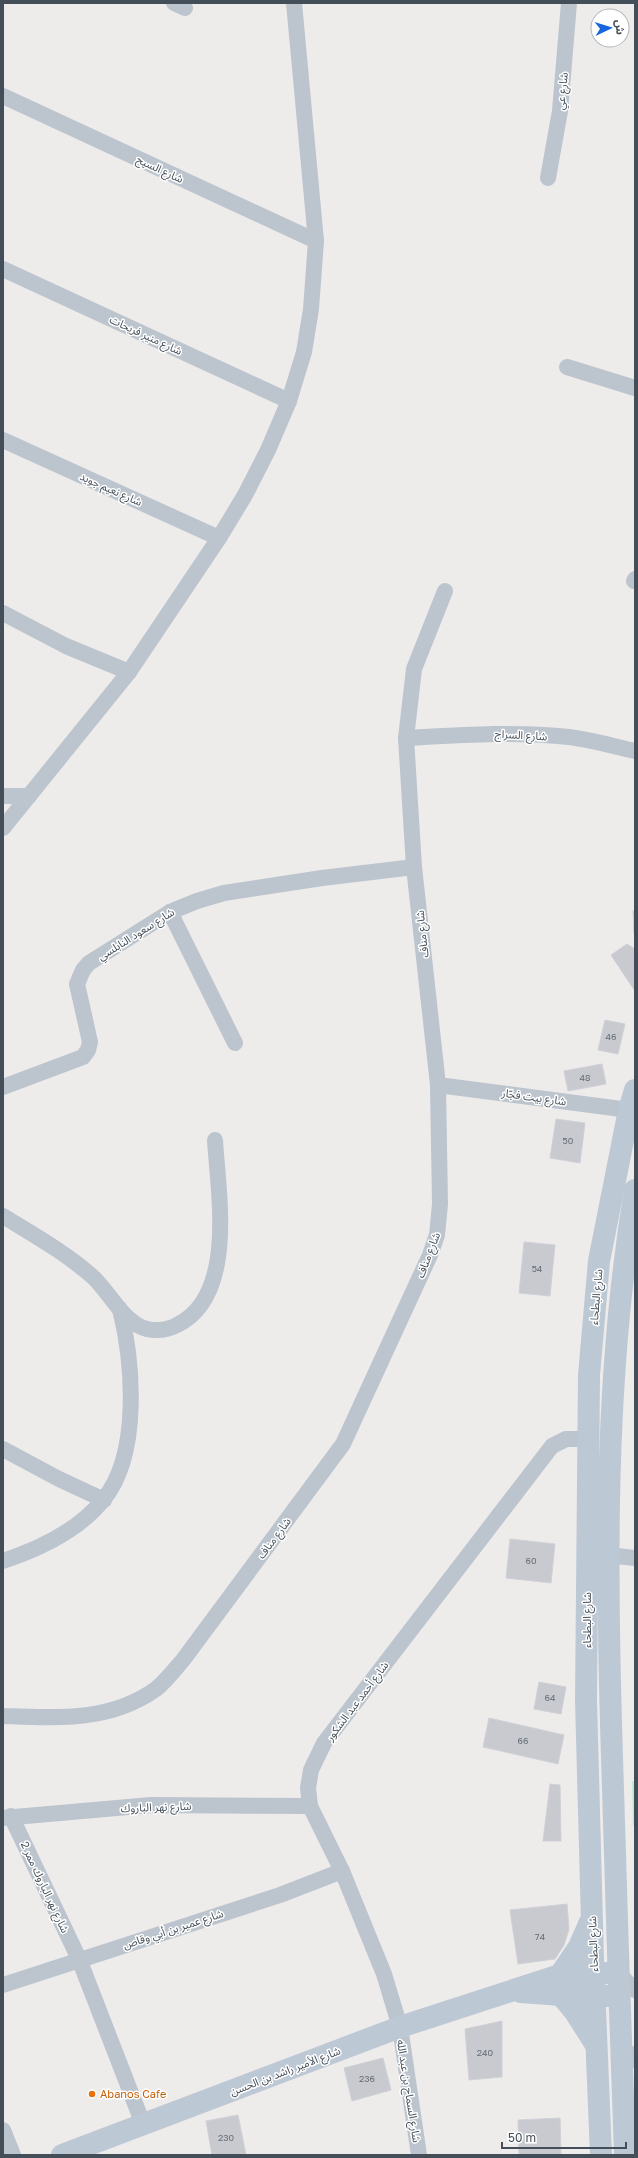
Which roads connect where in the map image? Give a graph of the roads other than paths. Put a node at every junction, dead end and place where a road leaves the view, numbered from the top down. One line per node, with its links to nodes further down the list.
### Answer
1 (294, 3): 5 (street)
2 (569, 3): 4 (street, شارع عي)
3 (3, 96): 5 (street, شارع السيح)
4 (548, 178)
5 (316, 241): 9 (street)
6 (3, 269): 9 (street, شارع منير فريحات)
7 (567, 367): 8 (street)
8 (635, 388)
9 (289, 401): 11 (street)
10 (3, 440): 11 (street, شارع نعيم جويد)
11 (219, 538): 14 (street)
12 (445, 591): 15 (street, شارع مناف)
13 (3, 613): 14 (street)
14 (129, 672): 18 (street)
15 (406, 738): 16 (street, شارع السراج); 20 (street, شارع مناف)
16 (635, 751)
17 (3, 796): 18 (street)
18 (29, 796): 19 (street)
19 (3, 828)
20 (414, 867): 21 (street, شارع سعود النابلسي); 23 (street, شارع مناف)
21 (170, 912): 22 (street); 24 (street, شارع سعود النابلسي)
22 (235, 1043)
23 (438, 1084): 25 (street, شارع بيت فجّار); 36 (street, شارع مناف)
24 (3, 1087)
25 (632, 1100): 30 (street, شارع البطحاء)
26 (215, 1140): 29 (street)
27 (635, 1190): 33 (street, شارع البطحاء)
28 (3, 1216): 29 (street)
29 (120, 1307): 32 (street)
30 (588, 1439): 37 (street, شارع أحمد عبد الشكور); 40 (street, شارع البطحاء)
31 (3, 1449): 32 (street)
32 (104, 1500): 35 (street)
33 (607, 1555): 34 (street); 43 (street, شارع البطحاء)
34 (635, 1558)
35 (3, 1561)
36 (3, 1716)
37 (310, 1806): 38 (street, شارع نهر الباروك); 39 (street, شارع أحمد عبد الشكور)
38 (7, 1817): 41 (street, شارع نهر الباروك ممر 2)
39 (342, 1872): 41 (street, شارع عمير بن أبي وقاص); 48 (street, شارع أحمد عبد الشكور)
40 (592, 1917): 42 (street, شارع البطحاء); 45 (street)
41 (79, 1959): 44 (street, شارع عمير بن أبي وقاص); 51 (street, شارع نهر الباروك ممر 2)
42 (594, 1973): 43 (street, شارع الأمير راشد بن الحسن); 45 (street, شارع الأمير راشد بن الحسن); 47 (street, شارع البطحاء)
43 (618, 1973): 46 (street, شارع البطحاء)
44 (3, 1985)
45 (560, 1985): 47 (street, شارع الأمير راشد بن الحسن); 48 (street, شارع الأمير راشد بن الحسن); 49 (street)
46 (627, 1993): 47 (street, شارع الأمير راشد بن الحسن); 50 (street, شارع البطحاء)
47 (594, 1996): 49 (street, شارع البطحاء)
48 (400, 2027): 51 (street, شارع الأمير راشد بن الحسن); 55 (street, شارع السماح بن عبد الله)
49 (598, 2048): 56 (street, شارع البطحاء)
50 (628, 2061): 57 (street, شارع البطحاء)
51 (143, 2124): 54 (street, شارع الأمير راشد بن الحسن)
52 (3, 2130): 53 (street)
53 (13, 2155)
54 (62, 2155)
55 (419, 2155)
56 (601, 2155)
57 (625, 2155)

